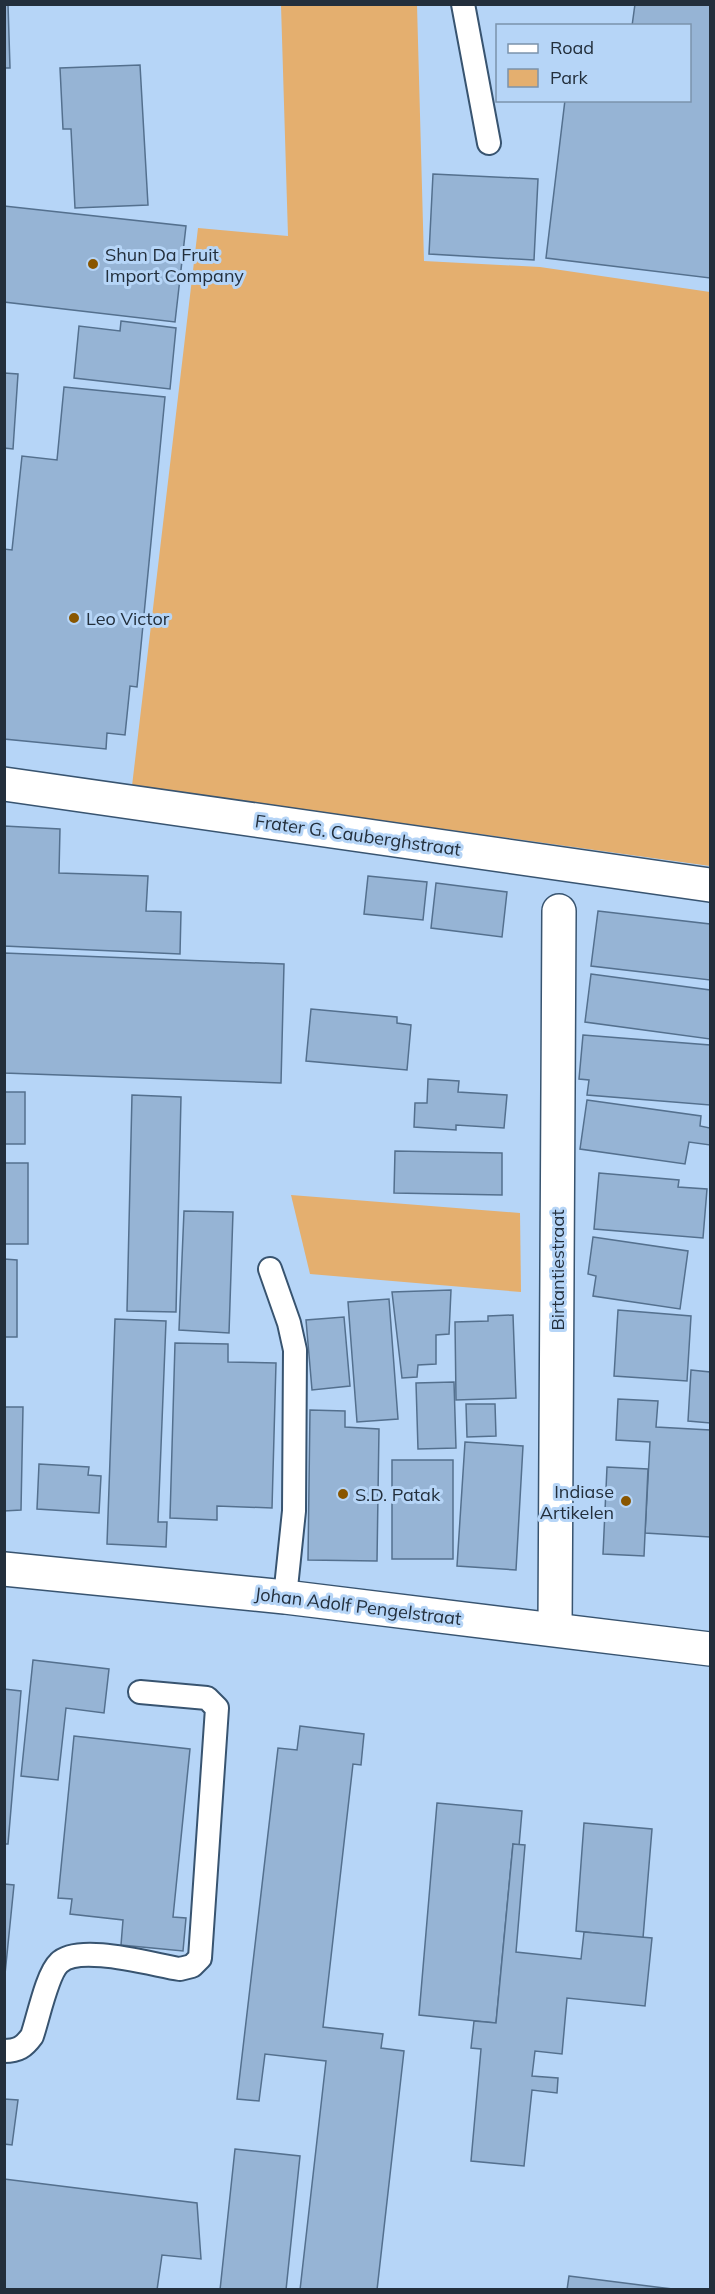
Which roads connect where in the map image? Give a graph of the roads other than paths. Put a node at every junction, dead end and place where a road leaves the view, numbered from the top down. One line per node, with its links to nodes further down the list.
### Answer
1 (463, 4): 2 (lane)
2 (489, 143)
3 (4, 784): 4 (street, Frater G. Cauberghstraat)
4 (711, 885)
5 (559, 911): 9 (street, Birtantiestraat)
6 (270, 1269): 8 (lane)
7 (4, 1569): 8 (street, Johan Adolf Pengelstraat)
8 (285, 1597): 9 (street, Johan Adolf Pengelstraat)
9 (555, 1629): 10 (street, Johan Adolf Pengelstraat)
10 (711, 1649)
11 (140, 1692): 12 (lane)
12 (4, 2051)

